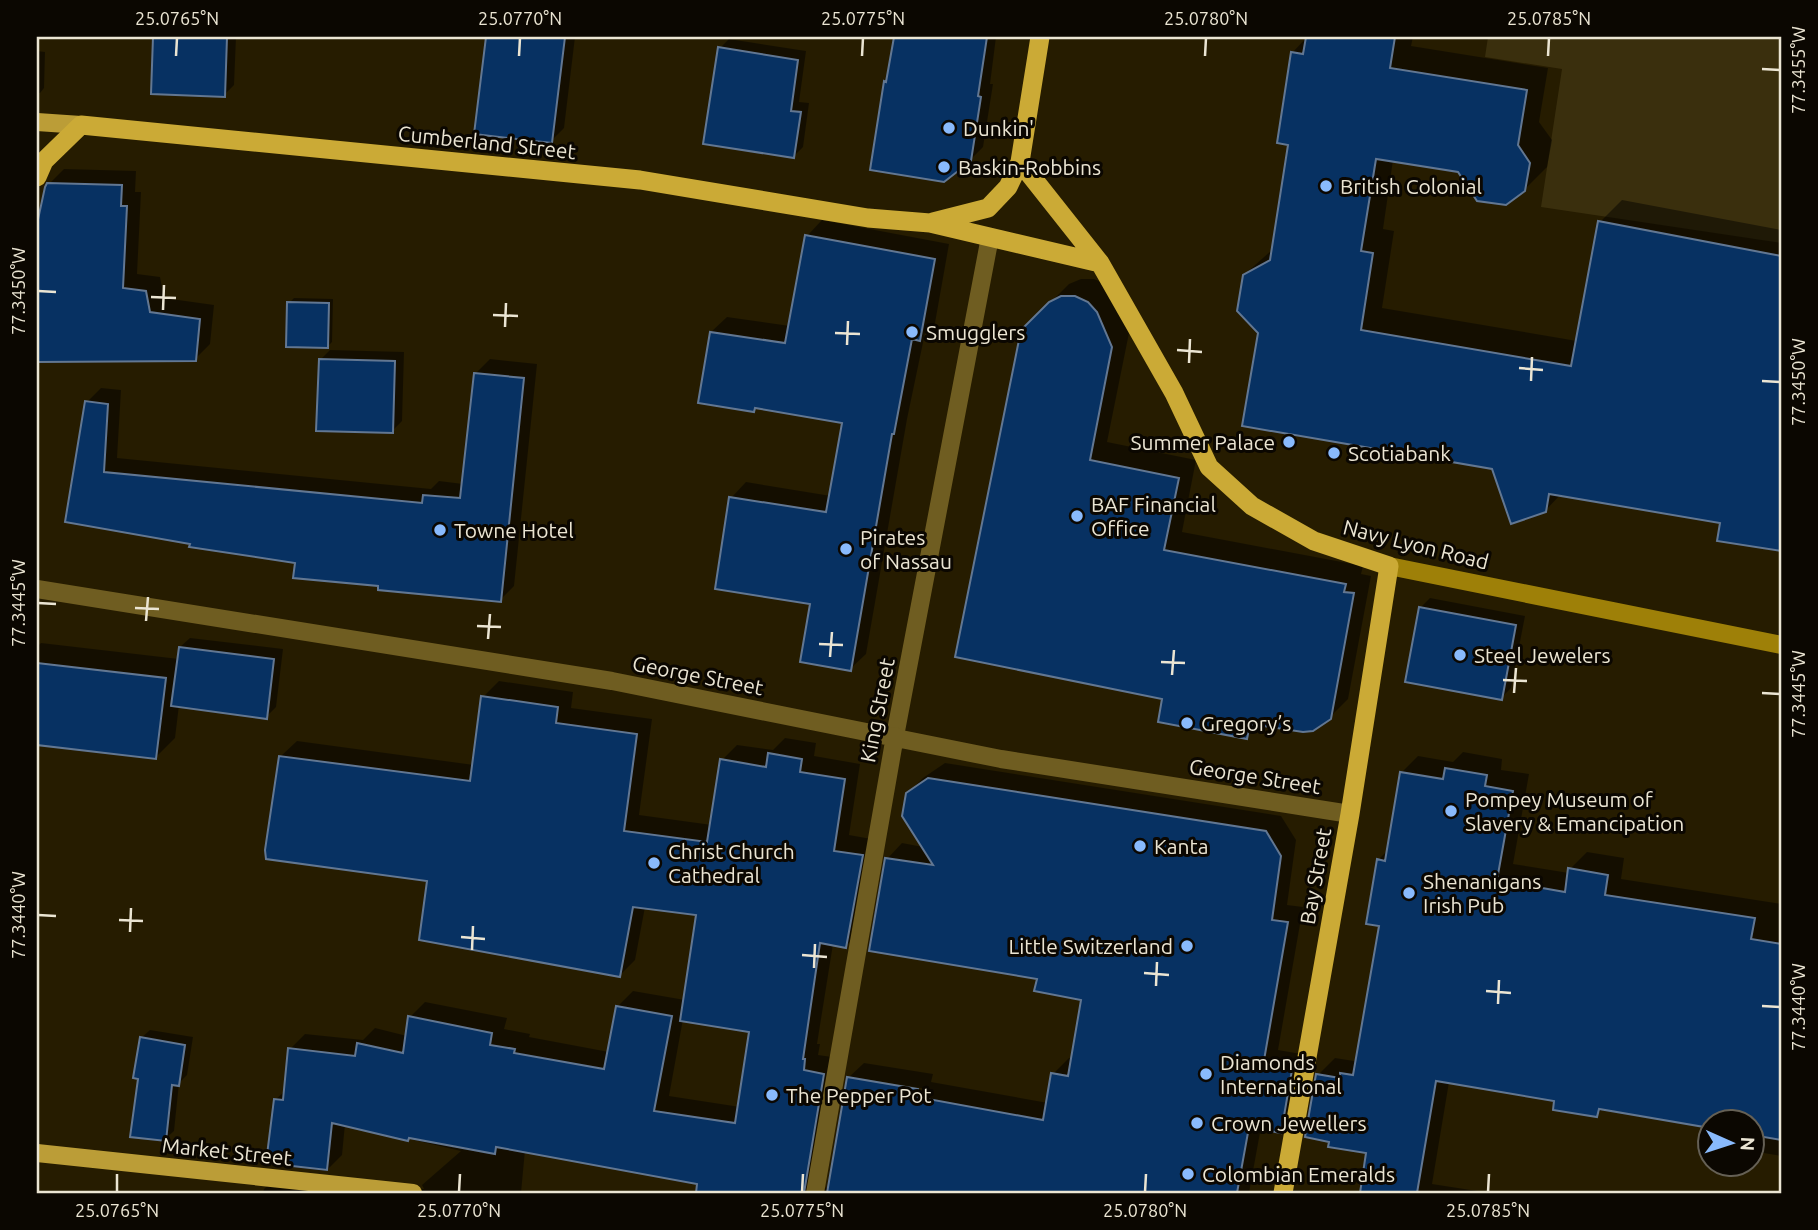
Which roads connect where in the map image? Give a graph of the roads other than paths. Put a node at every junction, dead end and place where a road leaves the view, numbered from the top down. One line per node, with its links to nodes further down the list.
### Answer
1 (1040, 37): 4 (highway)
2 (37, 121): 3 (main road, Cumberland Street)
3 (81, 125): 5 (highway); 6 (highway, Cumberland Street)
4 (1020, 162): 6 (highway, Cumberland Street); 8 (highway, Navy Lyon Road)
5 (37, 177)
6 (930, 223): 7 (highway, Cumberland Street)
7 (990, 237): 8 (highway, Cumberland Street); 12 (street, King Street)
8 (1100, 263): 9 (highway, Navy Lyon Road)
9 (1389, 566): 11 (main road, Navy Lyon Road); 13 (highway, Bay Street)
10 (37, 589): 12 (street, George Street)
11 (1781, 645)
12 (895, 736): 13 (street, George Street); 17 (street, King Street)
13 (1350, 814): 18 (highway, Bay Street)
14 (37, 1153): 15 (main road, Market Street)
15 (371, 1192): 16 (main road, Market Street)
16 (413, 1193)
17 (815, 1193)
18 (1283, 1193)

